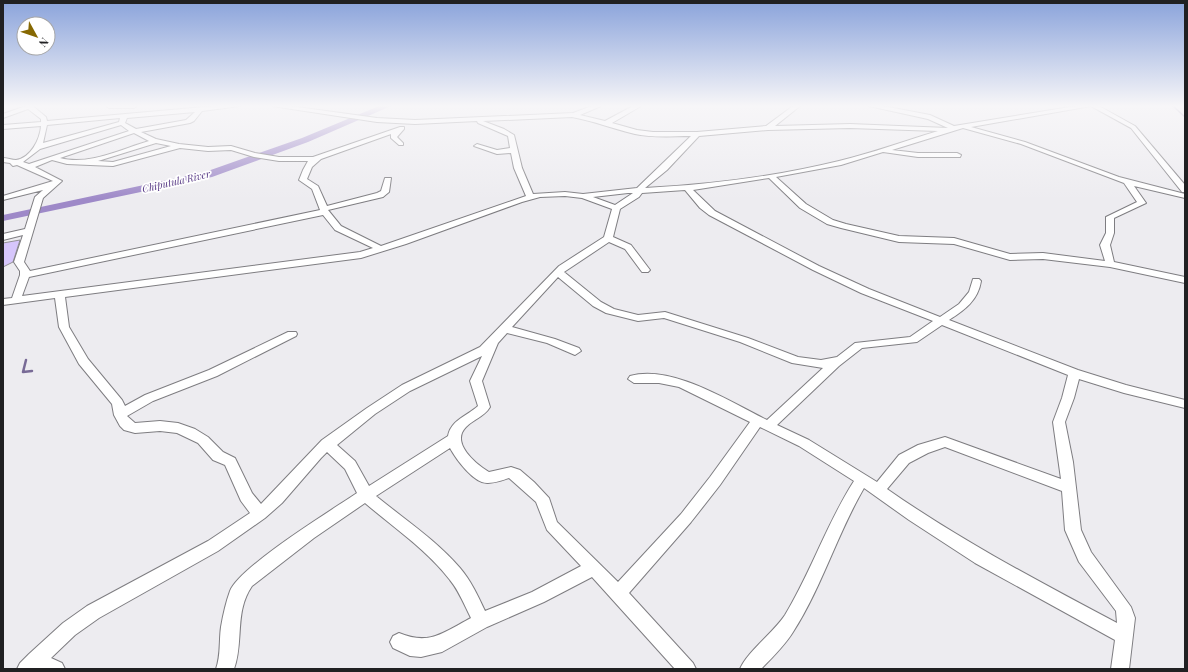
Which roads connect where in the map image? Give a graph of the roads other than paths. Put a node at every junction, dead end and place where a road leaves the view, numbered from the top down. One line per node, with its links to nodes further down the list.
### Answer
1 (42, 137): 16 (street)
2 (70, 137): 16 (street)
3 (115, 137): 20 (street)
4 (149, 137): 12 (street)
5 (377, 137): 21 (street)
6 (394, 137): 13 (street)
7 (511, 137): 17 (street)
8 (694, 137): 32 (street)
9 (923, 137): 18 (street)
10 (997, 137): 29 (street)
11 (1141, 137): 33 (street)
12 (157, 141): 14 (street); 24 (street)
13 (401, 144)
14 (179, 146): 21 (street); 24 (street)
15 (477, 146): 17 (street)
16 (38, 148): 23 (street)
17 (515, 150): 36 (street)
18 (881, 150): 19 (street); 27 (street)
19 (957, 155)
20 (52, 158): 24 (street); 25 (street)
21 (315, 159): 39 (street)
22 (3, 160): 23 (street)
23 (18, 162): 25 (street); 26 (street)
24 (87, 162)
25 (28, 167): 30 (street)
26 (3, 168)
27 (770, 176): 31 (street); 44 (street)
28 (388, 180): 39 (street)
29 (1128, 182): 35 (street); 44 (street)
30 (56, 184): 37 (street); 40 (street)
31 (687, 188): 32 (street); 53 (street)
32 (639, 190): 34 (street); 38 (street)
33 (1185, 190)
34 (583, 196): 36 (street); 38 (street)
35 (1185, 196)
36 (530, 197): 43 (street)
37 (3, 198)
38 (616, 208): 42 (street)
39 (325, 210): 43 (street); 47 (street)
40 (29, 231): 41 (street); 47 (street)
41 (3, 237)
42 (608, 238): 45 (street); 46 (street)
43 (381, 249): 50 (street)
44 (1110, 264): 48 (street)
45 (645, 270)
46 (558, 272): 54 (street); 58 (street)
47 (25, 275): 51 (street)
48 (1185, 280)
49 (976, 281): 53 (street)
50 (58, 294): 51 (street); 62 (street)
51 (16, 300): 52 (street)
52 (3, 302)
53 (942, 321): 58 (street); 59 (street)
54 (506, 329): 56 (street); 57 (street)
55 (292, 334): 62 (street)
56 (493, 342): 64 (street); 65 (street)
57 (575, 351)
58 (835, 363): 63 (street)
59 (1074, 373): 61 (street); 67 (street)
60 (634, 379): 63 (street)
61 (1185, 404)
62 (120, 415): 70 (street)
63 (763, 423): 66 (street); 72 (street)
64 (454, 439): 69 (street); 71 (street)
65 (327, 444): 69 (street); 70 (street)
66 (862, 478): 68 (street); 80 (street)
67 (1068, 488): 68 (street); 74 (street)
68 (878, 490): 74 (street)
69 (366, 496): 73 (street); 78 (street)
70 (260, 514): 76 (street)
71 (594, 568): 72 (street); 73 (street)
72 (618, 593): 79 (street)
73 (481, 620): 75 (street)
74 (1124, 636): 81 (street)
75 (399, 642)
76 (30, 664): 77 (street)
77 (56, 669)
78 (225, 669)
79 (687, 669)
80 (749, 669)
81 (1120, 669)

